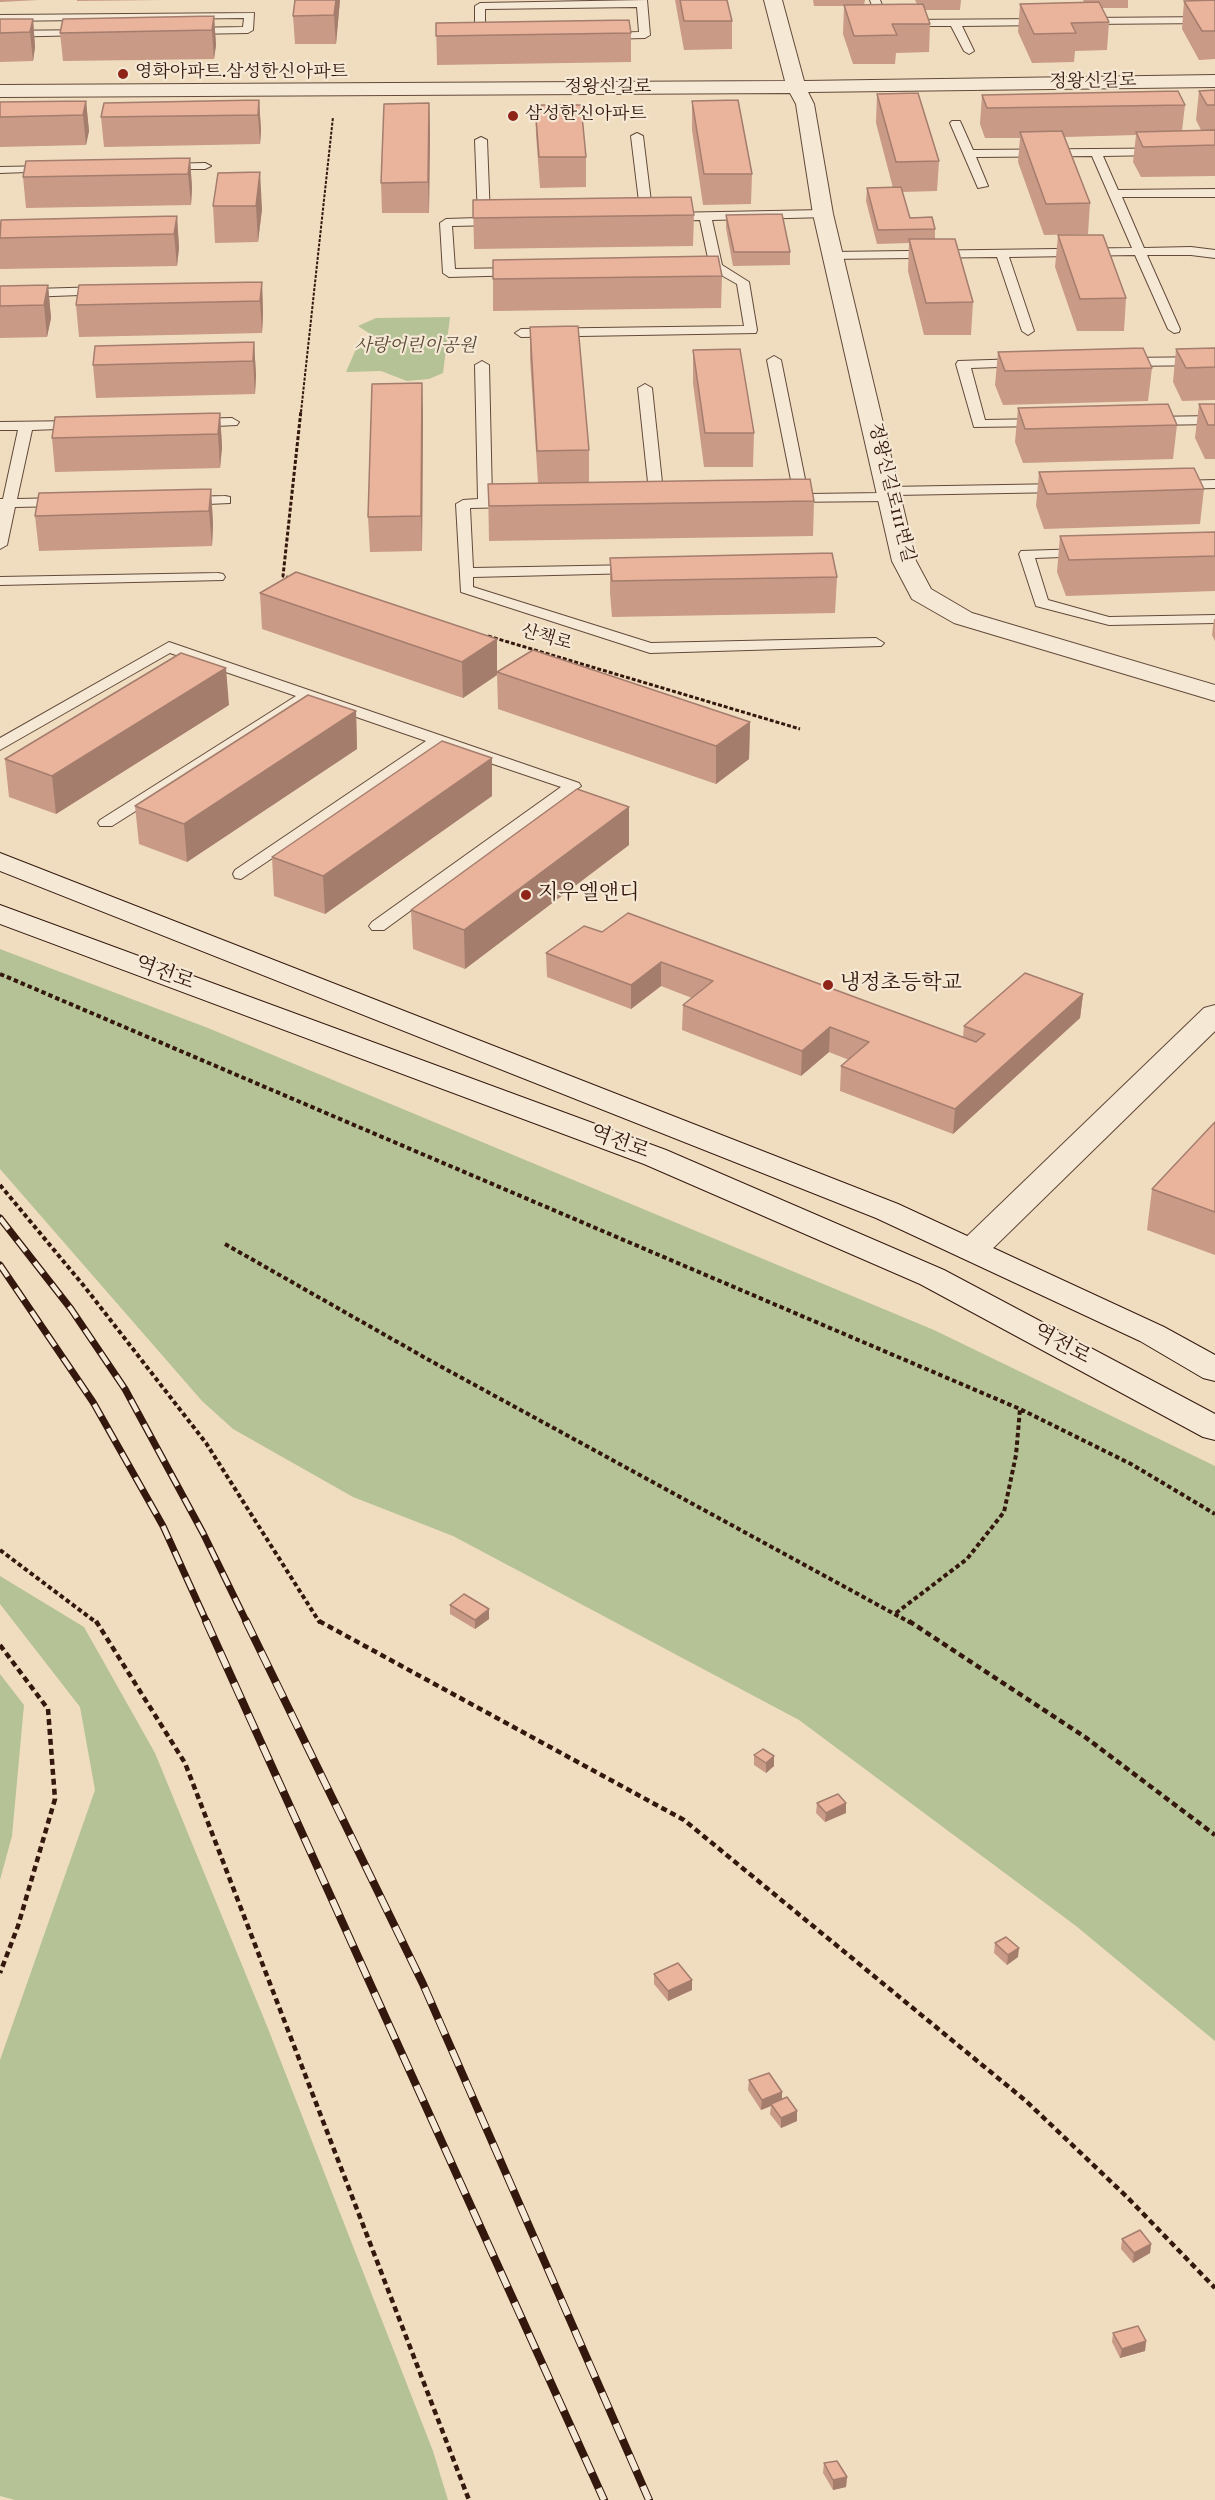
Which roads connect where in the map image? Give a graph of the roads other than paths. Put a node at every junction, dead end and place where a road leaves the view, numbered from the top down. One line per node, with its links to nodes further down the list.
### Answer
1 (773, 0): 17 (street, 정왕신길로111번길)
2 (875, 0): 8 (lane)
3 (642, 2): 12 (lane); 13 (lane)
4 (1049, 11): 8 (lane)
5 (1206, 16): 7 (lane)
6 (0, 18): 9 (lane)
7 (1076, 21)
8 (955, 23): 14 (lane)
9 (177, 31)
10 (94, 32): 11 (lane)
11 (0, 34)
12 (586, 36)
13 (504, 37)
14 (969, 51)
15 (1215, 81): 17 (street, 정왕신길로)
16 (0, 91): 17 (street, 정왕신길로)
17 (801, 96): 18 (street, 정왕신길로); 19 (street, 정왕신길로); 33 (street, 정왕신길로111번길)
18 (1215, 98)
19 (0, 105)
20 (956, 123): 25 (lane)
21 (637, 136): 34 (lane)
22 (481, 140): 36 (lane)
23 (1215, 151): 24 (lane)
24 (1096, 153): 25 (lane); 32 (lane)
25 (968, 154): 30 (lane)
26 (205, 166): 27 (lane)
27 (148, 167)
28 (68, 169): 29 (lane)
29 (0, 170)
30 (982, 186)
31 (1215, 193): 32 (lane)
32 (1114, 194): 37 (lane)
33 (823, 214): 34 (lane); 40 (street, 정왕신길로111번길)
34 (705, 217): 41 (lane)
35 (507, 221): 36 (lane)
36 (484, 222): 43 (lane)
37 (1140, 252): 38 (lane); 39 (lane); 46 (lane)
38 (1002, 254): 40 (lane); 47 (lane)
39 (1215, 254)
40 (833, 256): 66 (street, 정왕신길로111번길)
41 (716, 267): 42 (lane); 48 (lane)
42 (681, 268)
43 (530, 271)
44 (119, 291): 45 (lane)
45 (0, 294)
46 (1174, 329)
47 (1029, 332)
48 (521, 333)
49 (774, 360): 68 (lane)
50 (1215, 361): 51 (lane)
51 (1112, 362)
52 (1031, 363): 59 (lane)
53 (482, 365): 75 (lane)
54 (645, 388): 71 (lane)
55 (1215, 420): 57 (lane)
56 (232, 422): 58 (lane)
57 (1132, 422)
58 (175, 423)
59 (1050, 423)
60 (95, 424): 62 (lane)
61 (0, 426): 62 (lane)
62 (26, 426): 73 (lane)
63 (1215, 484): 64 (lane)
64 (1157, 486)
65 (1075, 487): 66 (lane)
66 (889, 494): 68 (lane); 84 (street, 정왕신길로111번길)
67 (769, 499): 68 (lane)
68 (802, 499)
69 (225, 500): 70 (lane)
70 (168, 501)
71 (657, 501)
72 (77, 502): 73 (lane)
73 (4, 503): 76 (lane)
74 (531, 503): 75 (lane)
75 (485, 504): 79 (lane)
76 (0, 544)
77 (1097, 553): 82 (lane)
78 (645, 569): 79 (lane)
79 (466, 573): 83 (lane)
80 (218, 577): 81 (lane)
81 (0, 580)
82 (1215, 619)
83 (876, 643)
84 (1215, 693)
85 (309, 695): 86 (lane); 87 (lane); 88 (lane)
86 (438, 740): 90 (lane); 92 (lane)
87 (0, 746)
88 (106, 823)
89 (0, 861): 94 (street, 역전로)
90 (241, 874)
91 (0, 914): 96 (street, 역전로)
92 (378, 926)
93 (1215, 1014): 94 (street)
94 (972, 1250): 95 (street, 역전로)
95 (1215, 1370)
96 (1215, 1429)

